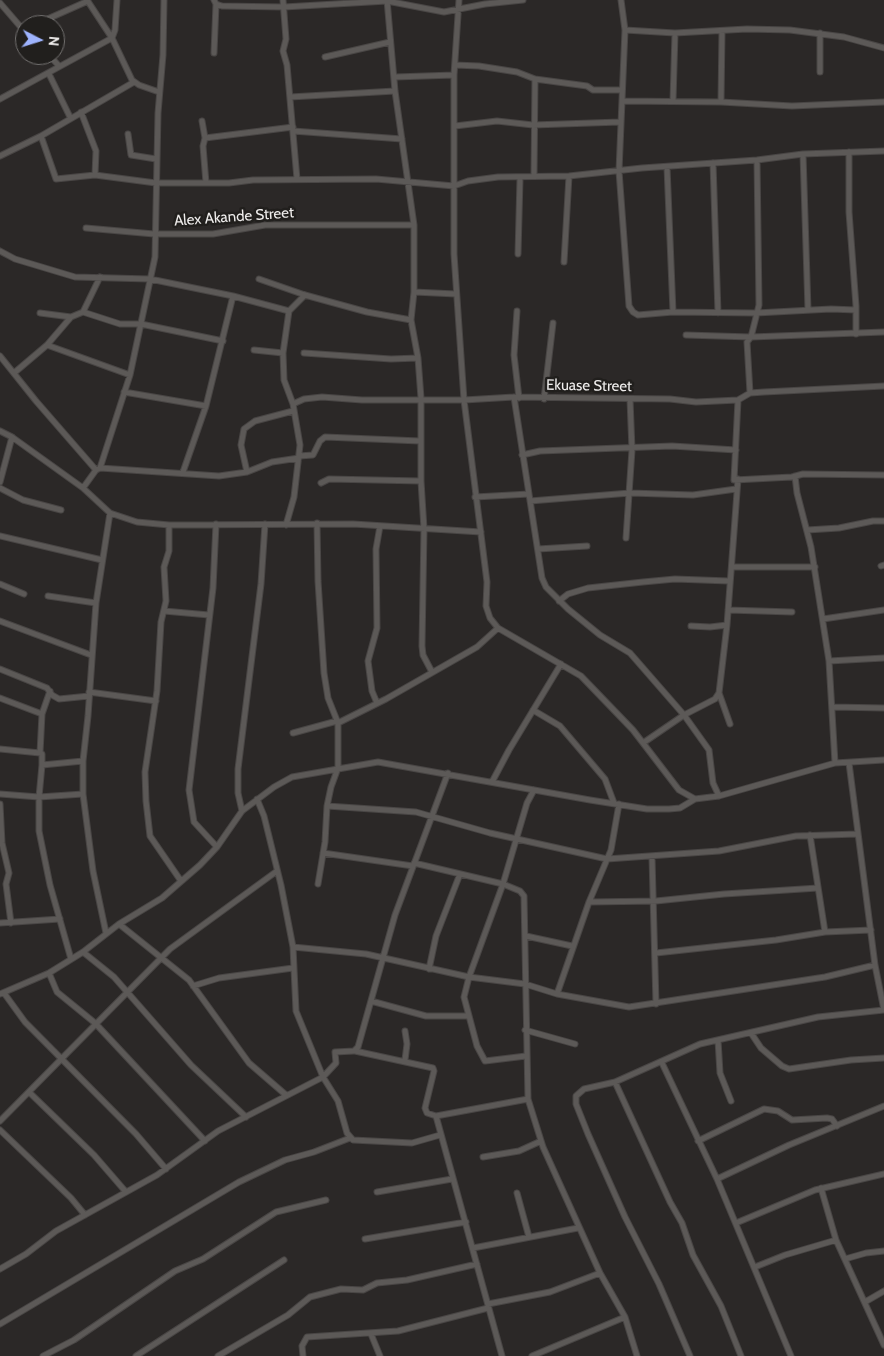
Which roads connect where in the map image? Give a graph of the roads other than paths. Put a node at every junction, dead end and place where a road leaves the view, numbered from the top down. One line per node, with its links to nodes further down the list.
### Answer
1 (87, 0): 13 (street); 19 (street)
2 (118, 0): 19 (street)
3 (164, 0): 34 (street)
4 (283, 0): 11 (street)
5 (458, 0): 12 (street)
6 (524, 0): 12 (street)
7 (622, 0): 15 (street)
8 (387, 1): 11 (street); 12 (street); 20 (street)
9 (215, 2): 11 (street); 22 (street)
10 (0, 3): 14 (street)
11 (284, 7): 35 (street)
12 (456, 10): 24 (street)
13 (55, 15)
14 (15, 20)
15 (625, 30): 17 (street); 32 (street)
16 (722, 31): 17 (street); 18 (street); 39 (street)
17 (675, 33): 38 (street)
18 (820, 33): 21 (street); 26 (street)
19 (112, 38): 25 (street); 31 (street)
20 (390, 42): 23 (street); 29 (street)
21 (884, 48)
22 (214, 53)
23 (325, 57)
24 (455, 64): 28 (street); 30 (street)
25 (59, 66): 27 (street)
26 (820, 72)
27 (49, 74): 36 (street); 42 (street)
28 (454, 75): 29 (street); 46 (street)
29 (395, 77): 33 (street)
30 (535, 79): 32 (street); 45 (street)
31 (134, 82): 34 (street); 41 (street)
32 (621, 90): 37 (street)
33 (396, 91): 35 (street); 51 (street)
34 (158, 92): 56 (street)
35 (290, 97): 47 (street)
36 (0, 99)
37 (622, 101): 38 (street); 44 (street)
38 (674, 101): 39 (street)
39 (721, 102): 40 (street)
40 (884, 102)
41 (81, 112): 42 (street); 61 (street)
42 (70, 117): 49 (street)
43 (202, 121): 50 (street)
44 (620, 122): 45 (street); 60 (street)
45 (533, 125): 46 (street); 62 (street)
46 (455, 126): 69 (street)
47 (293, 129): 50 (street); 51 (street); 64 (street)
48 (128, 134): 56 (street)
49 (41, 136): 55 (street); 61 (street)
50 (205, 138): 68 (street)
51 (402, 139): 67 (street)
52 (884, 151): 53 (street)
53 (849, 152): 54 (street); 84 (street)
54 (803, 154): 57 (street); 83 (street)
55 (0, 156)
56 (156, 159): 66 (street)
57 (757, 160): 58 (street); 91 (street)
58 (713, 163): 59 (street); 90 (street)
59 (667, 167): 60 (street); 88 (street)
60 (619, 171): 63 (street); 88 (street)
61 (95, 175): 66 (street)
62 (534, 176): 63 (street); 65 (street)
63 (569, 176): 75 (street)
64 (297, 179): 67 (street); 68 (street)
65 (520, 179): 69 (street); 74 (street)
66 (156, 182): 68 (street); 72 (street)
67 (407, 182): 69 (street); 70 (street)
68 (206, 183)
69 (454, 186): 80 (street)
70 (414, 225): 72 (street, Alex Akande Street); 79 (street)
71 (86, 228): 72 (street, Alex Akande Street)
72 (154, 234): 77 (street)
73 (0, 251): 76 (street)
74 (518, 254)
75 (564, 262)
76 (100, 277): 77 (street); 87 (street)
77 (150, 279): 82 (street); 95 (street)
78 (259, 279): 81 (street)
79 (414, 292): 80 (street); 93 (street)
80 (456, 294): 115 (street)
81 (305, 295): 85 (street); 93 (street)
82 (233, 296): 85 (street); 100 (street)
83 (808, 310): 84 (street); 91 (street)
84 (856, 310): 97 (street)
85 (289, 311): 103 (street)
86 (517, 311): 112 (street)
87 (83, 312): 92 (street); 95 (street)
88 (674, 312): 90 (street)
89 (40, 313): 92 (street)
90 (718, 313): 91 (street)
91 (756, 313): 99 (street)
92 (71, 317): 101 (street)
93 (411, 320): 106 (street)
94 (553, 323): 114 (street)
95 (141, 324): 100 (street); 108 (street)
96 (884, 332): 97 (street)
97 (856, 334): 99 (street)
98 (686, 335): 99 (street)
99 (751, 337): 111 (street)
100 (223, 341): 119 (street)
101 (47, 345): 107 (street); 108 (street)
102 (254, 350): 103 (street)
103 (283, 353): 118 (street)
104 (304, 353): 106 (street)
105 (0, 356): 107 (street)
106 (418, 358): 113 (street)
107 (14, 373): 128 (street)
108 (130, 375): 110 (street)
109 (884, 386): 111 (street)
110 (124, 392): 119 (street); 128 (street)
111 (750, 393): 117 (street)
112 (516, 397): 114 (street, Ekuase Street); 115 (street, Ekuase Street); 126 (street)
113 (421, 398): 115 (street, Ekuase Street); 118 (street, Ekuase Street); 123 (street)
114 (544, 399): 116 (street, Ekuase Street)
115 (464, 400): 142 (street)
116 (630, 400): 117 (street, Ekuase Street); 124 (street)
117 (738, 400): 125 (street)
118 (293, 404): 120 (street)
119 (206, 406): 129 (street)
120 (293, 410): 127 (street); 130 (street)
121 (0, 431): 122 (street)
122 (12, 437): 135 (street); 138 (street)
123 (420, 441): 127 (street); 134 (street)
124 (632, 450): 125 (street); 126 (street); 140 (street)
125 (736, 450): 133 (street)
126 (522, 455): 141 (street)
127 (299, 457): 130 (street); 151 (street)
128 (98, 469): 129 (street); 138 (street)
129 (182, 472): 130 (street)
130 (246, 472)
131 (884, 475): 132 (street)
132 (795, 476): 133 (street); 154 (street)
133 (738, 479): 139 (street)
134 (420, 480): 136 (street); 153 (street)
135 (0, 482)
136 (321, 484)
137 (0, 488): 144 (street)
138 (83, 488): 145 (street)
139 (736, 489): 140 (street); 161 (street)
140 (630, 493): 143 (street); 157 (street)
141 (529, 494): 142 (street); 143 (street)
142 (475, 497): 155 (street)
143 (530, 501): 159 (street)
144 (61, 510)
145 (110, 513): 150 (street); 160 (street)
146 (884, 521): 154 (street)
147 (317, 523): 151 (street); 152 (street); 196 (street)
148 (216, 524): 149 (street); 150 (street); 173 (street)
149 (265, 524): 151 (street); 220 (street)
150 (169, 525): 171 (street)
151 (286, 525)
152 (380, 526): 153 (street); 190 (street)
153 (424, 529): 155 (street); 184 (street)
154 (807, 530): 162 (street)
155 (481, 532): 178 (street)
156 (0, 536): 160 (street)
157 (626, 538)
158 (587, 546): 159 (street)
159 (538, 549): 167 (street)
160 (102, 560): 168 (street)
161 (732, 567): 162 (street); 163 (street)
162 (815, 567): 174 (street)
163 (729, 580): 167 (street); 169 (street)
164 (0, 584): 165 (street)
165 (24, 594)
166 (48, 596): 168 (street)
167 (559, 600): 195 (street)
168 (96, 603): 179 (street)
169 (728, 610): 172 (street); 176 (street)
170 (884, 610): 174 (street)
171 (164, 611): 173 (street); 189 (street)
172 (792, 612)
173 (209, 615): 225 (street)
174 (823, 619): 181 (street)
175 (0, 621): 179 (street)
176 (727, 625): 177 (street); 186 (street)
177 (691, 626)
178 (498, 628): 182 (street); 184 (street)
179 (91, 655): 187 (street)
180 (884, 658): 181 (street)
181 (829, 661): 191 (street)
182 (561, 664): 193 (street); 199 (street)
183 (0, 669): 185 (street)
184 (432, 672): 190 (street)
185 (50, 691): 187 (street); 194 (street)
186 (719, 693): 195 (street); 197 (street)
187 (89, 694): 189 (street); 203 (street)
188 (0, 698): 194 (street)
189 (156, 701): 232 (street)
190 (377, 703): 196 (street)
191 (833, 707): 192 (street); 204 (street)
192 (884, 708)
193 (534, 710): 209 (street); 218 (street)
194 (42, 714): 201 (street)
195 (684, 715): 199 (street); 213 (street)
196 (338, 722): 198 (street); 207 (street)
197 (730, 724)
198 (293, 732)
199 (643, 743): 216 (street)
200 (0, 749): 201 (street)
201 (40, 753): 206 (street)
202 (884, 760): 205 (street)
203 (83, 761): 206 (street); 212 (street)
204 (835, 763): 205 (street); 213 (street)
205 (849, 763): 222 (street)
206 (42, 764): 214 (street)
207 (338, 768): 208 (street); 215 (street); 219 (street)
208 (448, 773): 209 (street); 221 (street)
209 (492, 782): 210 (street)
210 (534, 790): 218 (street); 224 (street)
211 (0, 794): 214 (street)
212 (83, 794): 214 (street); 244 (street)
213 (719, 796): 216 (street)
214 (39, 797): 238 (street)
215 (257, 799): 220 (street); 230 (street)
216 (695, 799): 218 (street)
217 (0, 804): 240 (street)
218 (617, 804): 228 (street)
219 (327, 806): 221 (street); 226 (street)
220 (242, 810): 225 (street)
221 (430, 817): 224 (street); 229 (street)
222 (857, 834): 223 (street); 242 (street)
223 (810, 835): 227 (street); 235 (street)
224 (516, 838): 228 (street); 234 (street)
225 (217, 847): 232 (street)
226 (323, 853): 229 (street); 233 (street)
227 (652, 857): 228 (street); 236 (street)
228 (607, 859): 237 (street)
229 (413, 865): 231 (street); 251 (street)
230 (278, 871): 247 (street); 250 (street)
231 (460, 874): 234 (street); 255 (street)
232 (181, 881): 241 (street)
233 (318, 884)
234 (503, 884): 245 (street); 257 (street)
235 (818, 888): 236 (street); 243 (street)
236 (653, 901): 237 (street); 249 (street)
237 (589, 902): 246 (street)
238 (60, 919): 240 (street); 252 (street)
239 (0, 923): 240 (street)
240 (11, 923)
241 (119, 924): 244 (street); 250 (street)
242 (871, 930): 243 (street); 253 (street)
243 (825, 932): 249 (street)
244 (106, 933): 248 (street)
245 (526, 936): 246 (street); 258 (street)
246 (572, 946): 262 (street)
247 (293, 947): 251 (street); 254 (street)
248 (83, 952): 252 (street); 260 (street)
249 (656, 953): 264 (street)
250 (162, 958): 259 (street); 260 (street)
251 (383, 958): 255 (street); 263 (street)
252 (71, 959): 256 (street)
253 (875, 966): 264 (street); 265 (street)
254 (293, 968): 259 (street); 279 (street)
255 (429, 969): 257 (street)
256 (49, 973): 261 (street); 267 (street)
257 (469, 977): 258 (street); 266 (street)
258 (525, 984): 262 (street); 268 (street)
259 (194, 986): 282 (street)
260 (128, 991): 267 (street); 287 (street)
261 (2, 994): 276 (street)
262 (557, 994): 264 (street)
263 (371, 1001): 266 (street); 273 (street)
264 (656, 1004)
265 (884, 1010): 270 (street)
266 (469, 1016): 274 (street)
267 (95, 1023): 276 (street); 293 (street)
268 (525, 1030): 272 (street); 274 (street)
269 (406, 1031): 277 (street)
270 (751, 1032): 271 (street); 275 (street)
271 (718, 1040): 278 (street); 284 (street)
272 (575, 1044)
273 (354, 1051): 277 (street); 279 (street)
274 (526, 1056): 283 (street)
275 (884, 1058)
276 (62, 1059): 281 (street); 297 (street)
277 (404, 1060): 286 (street)
278 (662, 1063): 280 (street); 295 (street)
279 (323, 1077): 282 (street); 292 (street)
280 (615, 1082): 337 (street); 338 (street)
281 (30, 1093): 288 (street); 302 (street)
282 (286, 1095): 287 (street)
283 (528, 1098): 286 (street); 294 (street)
284 (731, 1102)
285 (884, 1106): 289 (street)
286 (436, 1116): 291 (street)
287 (246, 1117): 293 (street)
288 (0, 1121)
289 (837, 1126): 295 (street); 300 (street)
290 (0, 1130): 306 (street)
291 (440, 1135): 292 (street); 299 (street)
292 (350, 1138): 326 (street)
293 (205, 1141): 297 (street)
294 (541, 1141): 296 (street); 309 (street)
295 (698, 1142): 300 (street)
296 (483, 1157)
297 (166, 1169): 302 (street)
298 (884, 1174): 301 (street)
299 (452, 1179): 303 (street); 307 (street)
300 (717, 1179): 308 (street)
301 (821, 1188): 308 (street); 312 (street)
302 (126, 1192): 306 (street)
303 (377, 1192)
304 (517, 1193): 310 (street)
305 (326, 1200): 329 (street)
306 (85, 1215): 320 (street)
307 (466, 1222): 311 (street); 313 (street)
308 (736, 1223): 319 (street)
309 (578, 1228): 310 (street); 321 (street)
310 (529, 1237): 313 (street)
311 (365, 1239)
312 (836, 1240): 315 (street); 319 (street)
313 (473, 1248): 318 (street)
314 (884, 1251): 315 (street)
315 (845, 1259): 323 (street)
316 (284, 1260): 330 (street)
317 (0, 1262): 320 (street)
318 (477, 1264): 324 (street); 331 (street)
319 (755, 1267): 339 (street)
320 (2, 1268)
321 (600, 1274): 324 (street); 325 (street)
322 (884, 1291): 323 (street)
323 (865, 1302): 328 (street)
324 (488, 1306): 327 (street); 334 (street)
325 (625, 1317): 335 (street); 336 (street)
326 (0, 1324)
327 (371, 1334): 332 (street); 333 (street)
328 (884, 1345)
329 (43, 1356)
330 (136, 1356)
331 (218, 1356)
332 (303, 1356)
333 (380, 1356)
334 (502, 1356)
335 (532, 1356)
336 (638, 1356)
337 (690, 1356)
338 (741, 1356)
339 (791, 1356)

